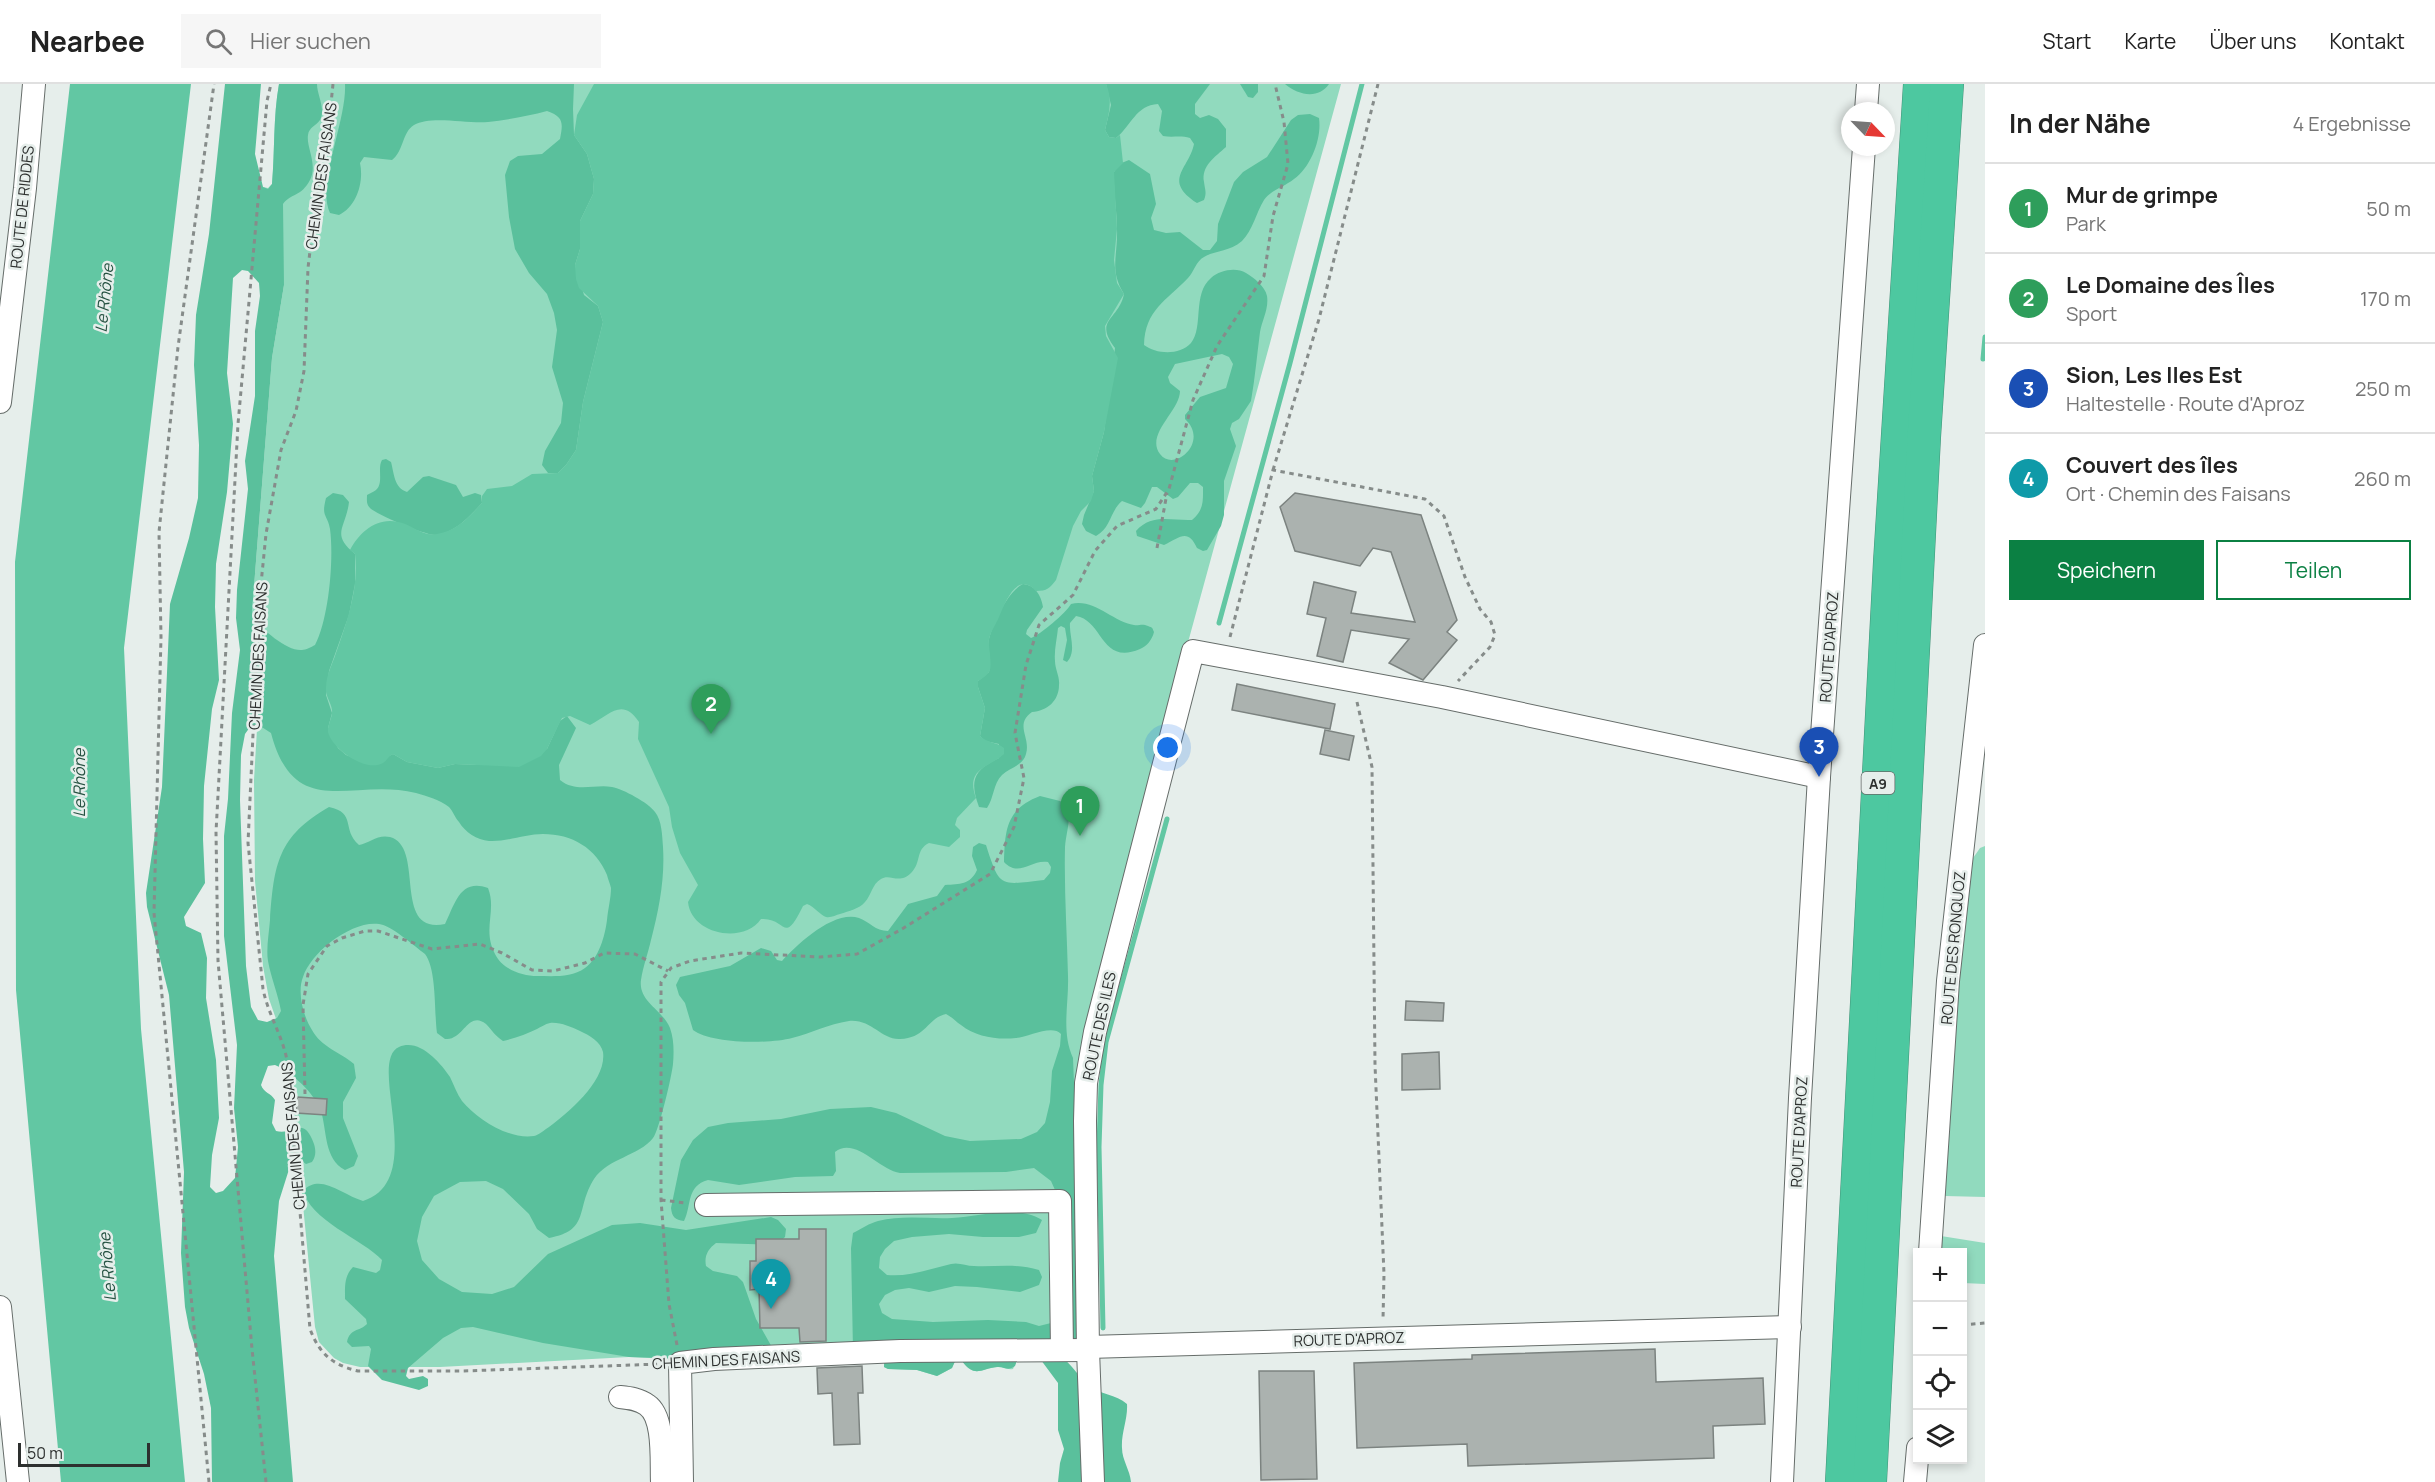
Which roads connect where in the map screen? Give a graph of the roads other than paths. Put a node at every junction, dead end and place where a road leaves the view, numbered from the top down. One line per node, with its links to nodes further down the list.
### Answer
1 (34, 84): 7 (street, ROUTE DE RIDDES)
2 (1868, 84): 5 (street)
3 (1920, 84): 24 (highway, A9)
4 (1947, 84): 25 (highway, A9)
5 (1867, 102)
6 (1863, 156): 9 (street, ROUTE D'APROZ)
7 (0, 402)
8 (1985, 645): 10 (street, ROUTE DES RONQUOZ)
9 (1819, 777): 14 (street, ROUTE D'APROZ); 15 (street, ROUTE DES ILES)
10 (1976, 823): 12 (street, ROUTE DES RONQUOZ)
11 (706, 1205): 16 (street)
12 (1930, 1248)
13 (0, 1307): 19 (street)
14 (1790, 1327): 15 (street, ROUTE D'APROZ); 23 (street, ROUTE D'APROZ)
15 (1088, 1348): 16 (street, CHEMIN DES FAISANS); 22 (street, ROUTE DES ILES)
16 (1062, 1350): 21 (street, CHEMIN DES FAISANS)
17 (620, 1397): 20 (street)
18 (1916, 1464): 26 (street)
19 (18, 1482)
20 (662, 1482)
21 (682, 1482)
22 (1093, 1482)
23 (1782, 1482)
24 (1842, 1482)
25 (1870, 1482)
26 (1915, 1482)

